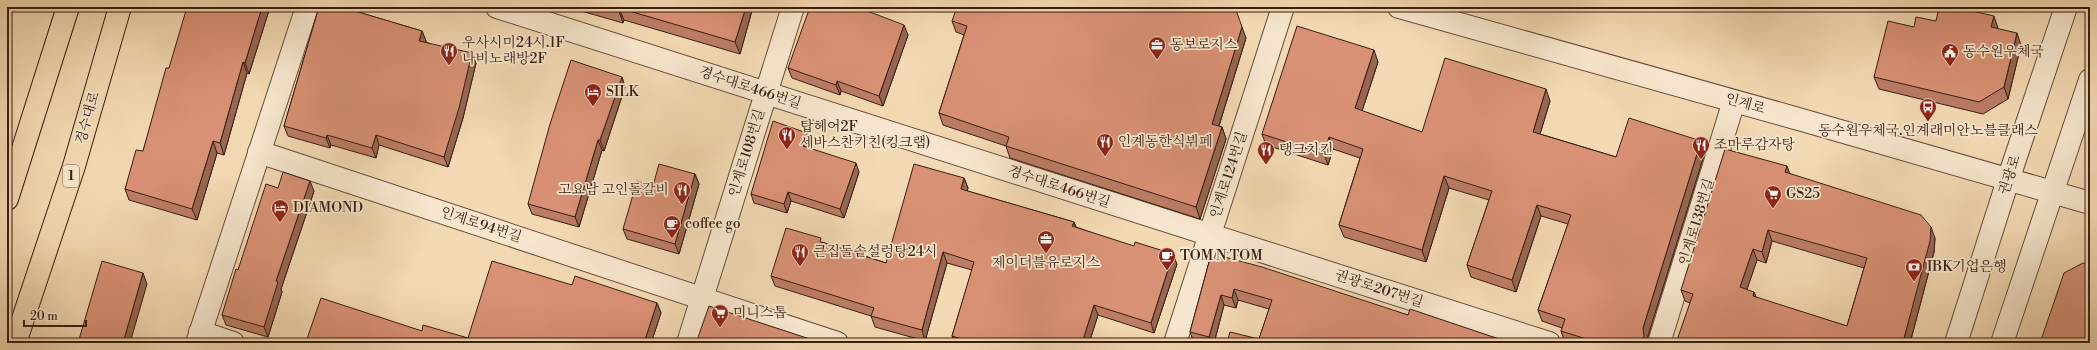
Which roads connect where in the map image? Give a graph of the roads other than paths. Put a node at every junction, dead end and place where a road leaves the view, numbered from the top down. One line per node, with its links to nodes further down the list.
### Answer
1 (68, 7): 15 (main road)
2 (120, 7): 20 (main road, 경수대로 / 1)
3 (307, 7): 12 (street)
4 (497, 7): 10 (street, 경수대로466번길)
5 (793, 7): 10 (street, 인계로108번길)
6 (1283, 7): 17 (street, 인계로124번길)
7 (1399, 7): 11 (street, 인계로)
8 (2066, 7): 13 (street, 권광로)
9 (2090, 80): 14 (street)
10 (766, 93): 17 (street, 경수대로466번길); 18 (street, 인계로108번길)
11 (1734, 101): 13 (street, 인계로); 26 (street, 인계로138번길)
12 (259, 152): 18 (street, 인계로94번길); 19 (street)
13 (2008, 180): 14 (street, 인계로); 27 (street, 권광로)
14 (2052, 192): 16 (street, 인계로); 28 (street)
15 (7, 199)
16 (2090, 203)
17 (1210, 235): 24 (street, 인계로124번길); 25 (street, 권광로207번길)
18 (702, 298): 22 (street, 인계로108번길); 23 (street)
19 (199, 338): 21 (street)
20 (15, 343)
21 (233, 343)
22 (688, 343)
23 (837, 343)
24 (1175, 343)
25 (1549, 343)
26 (1659, 343)
27 (1956, 343)
28 (2002, 343)

